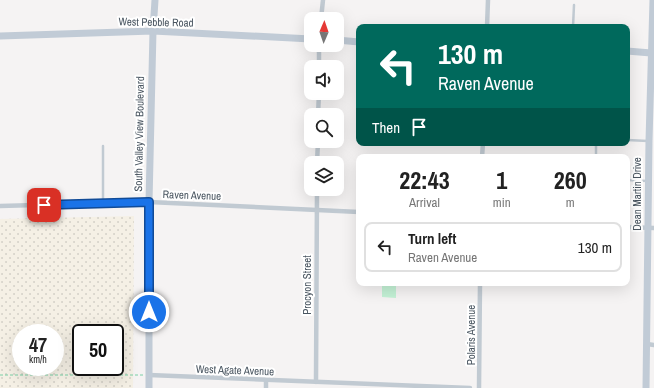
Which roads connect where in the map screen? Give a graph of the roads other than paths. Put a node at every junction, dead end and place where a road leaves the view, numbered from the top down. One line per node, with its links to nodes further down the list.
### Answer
1 (155, 0): 9 (street, South Valley View Boulevard)
2 (322, 0): 6 (street)
3 (488, 0): 7 (street)
4 (653, 0): 15 (street, Dean Martin Drive)
5 (574, 6): 8 (lane)
6 (321, 12)
7 (487, 24)
8 (573, 24)
9 (153, 31): 10 (street, West Pebble Road); 11 (street, West Pebble Road); 22 (street, South Valley View Boulevard)
10 (0, 36)
11 (304, 39)
12 (344, 41): 13 (street)
13 (356, 42)
14 (630, 52): 15 (street)
15 (652, 53): 17 (street, Dean Martin Drive)
16 (630, 140): 17 (lane)
17 (649, 141): 20 (street, Dean Martin Drive)
18 (103, 146): 23 (lane)
19 (630, 180): 20 (lane)
20 (649, 181): 28 (street, Dean Martin Drive)
21 (317, 196): 25 (street, Procyon Street)
22 (149, 202): 23 (street, Raven Avenue); 25 (street, Raven Avenue); 31 (street, South Valley View Boulevard)
23 (103, 204): 24 (street, Raven Avenue)
24 (0, 206)
25 (316, 209): 26 (street, Raven Avenue); 33 (street, Procyon Street)
26 (356, 212)
27 (630, 227): 28 (street)
28 (651, 228): 30 (street, Dean Martin Drive)
29 (480, 286): 37 (street, Polaris Avenue)
30 (650, 345): 38 (street, Dean Martin Drive)
31 (150, 375): 32 (street, West Agate Avenue); 34 (street, South Valley View Boulevard)
32 (266, 380): 33 (street, West Agate Avenue); 35 (street)
33 (316, 382): 36 (street, West Agate Avenue)
34 (149, 388)
35 (266, 388)
36 (470, 388)
37 (479, 388)
38 (646, 388)

